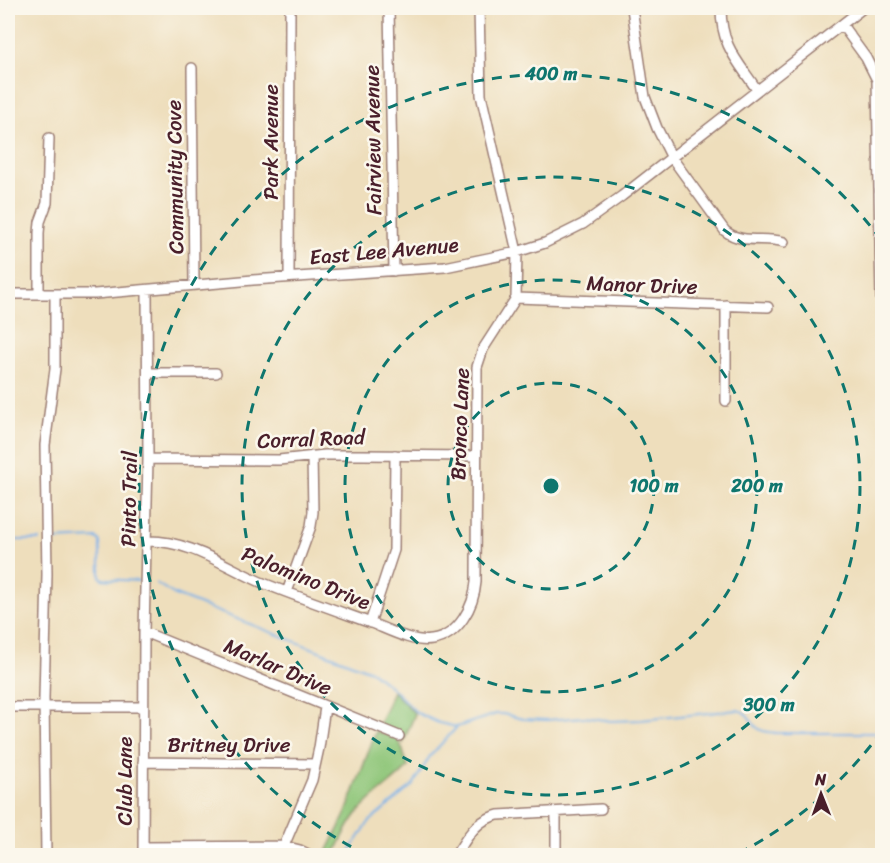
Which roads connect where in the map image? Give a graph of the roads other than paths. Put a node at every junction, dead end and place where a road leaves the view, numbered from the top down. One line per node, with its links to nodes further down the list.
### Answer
1 (290, 8): 18 (street, Park Avenue)
2 (389, 8): 17 (street, Fairview Avenue)
3 (479, 8): 15 (street)
4 (632, 8): 12 (street)
5 (721, 8): 10 (street)
6 (863, 8): 7 (street, East Lee Avenue)
7 (842, 25): 9 (street); 10 (street, East Lee Avenue)
8 (192, 68): 19 (street, Community Cove)
9 (879, 75): 13 (street)
10 (757, 90): 12 (street, East Lee Avenue)
11 (49, 138): 22 (street)
12 (672, 158): 14 (street); 15 (street, East Lee Avenue)
13 (881, 164): 16 (street)
14 (784, 242)
15 (517, 252): 17 (street, East Lee Avenue); 24 (street)
16 (881, 256): 25 (street)
17 (394, 271): 18 (street, East Lee Avenue)
18 (289, 277): 19 (street, East Lee Avenue)
19 (194, 285): 20 (street, East Lee Avenue)
20 (147, 290): 23 (street, East Lee Avenue); 28 (street, Pinto Trail)
21 (8, 294): 22 (street, East Lee Avenue)
22 (39, 294): 23 (street, East Lee Avenue)
23 (55, 295): 42 (street)
24 (516, 298): 26 (street, Manor Drive); 33 (street, Bronco Lane)
25 (881, 299)
26 (726, 305): 27 (street, Manor Drive); 30 (street)
27 (768, 307)
28 (148, 373): 29 (street); 34 (street, Pinto Trail)
29 (216, 373)
30 (726, 401)
31 (395, 455): 32 (street, Corral Road); 33 (street, Corral Road); 37 (street)
32 (312, 456): 34 (street, Corral Road); 36 (street)
33 (476, 456): 39 (street, Bronco Lane)
34 (148, 459): 35 (street, Pinto Trail)
35 (147, 541): 36 (street, Palomino Drive); 38 (street, Pinto Trail)
36 (287, 592): 37 (street, Palomino Drive)
37 (370, 623): 39 (street, Palomino Drive)
38 (144, 632): 40 (street, Marlar Drive); 43 (street, Pinto Trail)
39 (451, 632)
40 (325, 706): 44 (street, Marlar Drive); 46 (street)
41 (8, 707): 42 (street)
42 (45, 707): 43 (street); 51 (street)
43 (143, 707): 45 (street, Club Lane)
44 (399, 736)
45 (143, 762): 46 (street, Britney Drive); 50 (street, Club Lane)
46 (315, 764): 49 (street)
47 (601, 809): 48 (street)
48 (556, 812): 53 (street); 54 (street)
49 (284, 846): 50 (street); 52 (street)
50 (143, 851)
51 (46, 855)
52 (312, 855)
53 (455, 855)
54 (556, 855)

